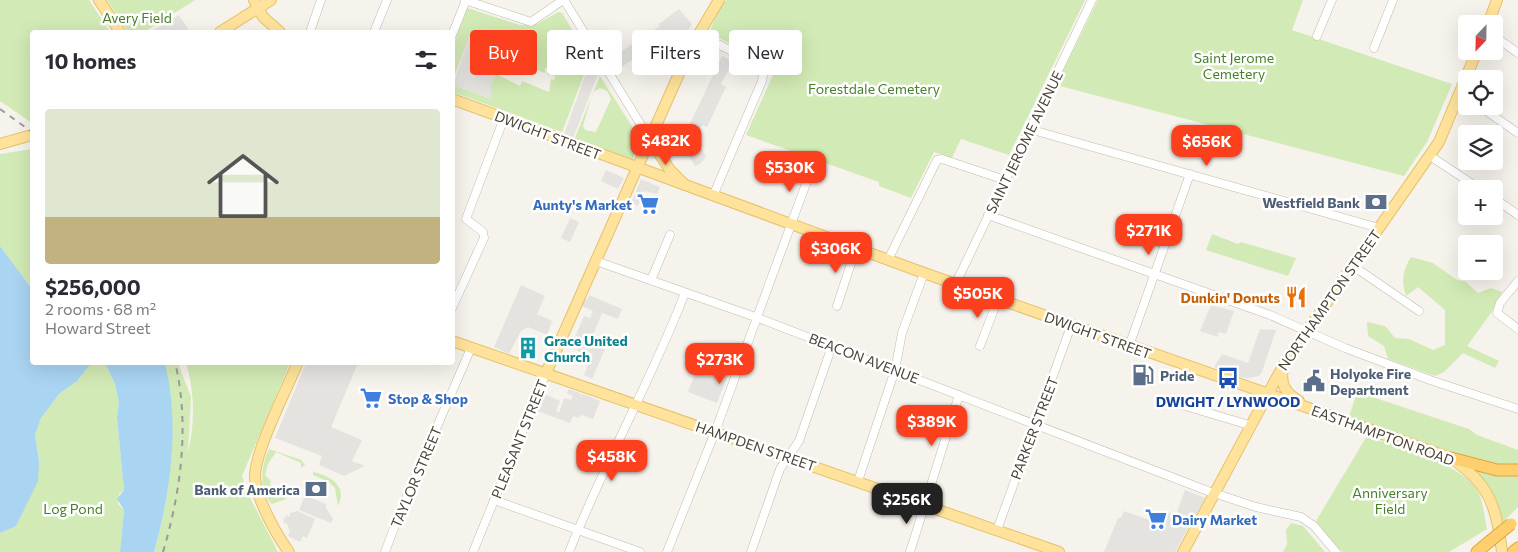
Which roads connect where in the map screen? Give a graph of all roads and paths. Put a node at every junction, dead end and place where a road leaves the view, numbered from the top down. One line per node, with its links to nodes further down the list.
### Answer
1 (99, 0): 14 (main road)
2 (271, 0): 12 (main road)
3 (321, 0): 17 (street)
4 (387, 0): 18 (street)
5 (466, 0): 6 (street); 19 (street)
6 (563, 0): 34 (street)
7 (719, 0): 20 (main road, PLEASANT STREET)
8 (1092, 0): 31 (street, SAINT JEROME AVENUE)
9 (1332, 0): 21 (street)
10 (1393, 0): 24 (street)
11 (1497, 0): 13 (main road)
12 (257, 4): 15 (main road); 16 (main road)
13 (1491, 15)
14 (117, 30)
15 (223, 30)
16 (278, 30)
17 (311, 30)
18 (375, 30)
19 (454, 30)
20 (700, 30)
21 (1317, 36)
22 (1503, 42): 25 (street)
23 (719, 45): 43 (street)
24 (1374, 48)
25 (1518, 53)
26 (679, 75): 34 (main road, PLEASANT STREET)
27 (455, 100): 30 (main road, DWIGHT STREET)
28 (1458, 105): 36 (main road, NORTHAMPTON STREET)
29 (1492, 115): 32 (street)
30 (504, 118): 37 (main road, DWIGHT STREET); 61 (street)
31 (1029, 128): 39 (street); 40 (street, SAINT JEROME AVENUE)
32 (1518, 133)
33 (30, 136): 35 (main road)
34 (649, 138): 37 (main road, PLEASANT STREET); 42 (main road)
35 (4, 143)
36 (1430, 156): 41 (street); 48 (main road, NORTHAMPTON STREET)
37 (638, 169): 42 (main road, DWIGHT STREET); 52 (main road, PLEASANT STREET)
38 (811, 170): 47 (street)
39 (1190, 174): 48 (street); 55 (street)
40 (1005, 180): 45 (street, SAINT JEROME AVENUE); 51 (street)
41 (1466, 180)
42 (686, 186): 43 (main road, DWIGHT STREET)
43 (713, 196): 47 (main road, DWIGHT STREET)
44 (1503, 204): 46 (street)
45 (988, 215): 55 (street); 58 (street, SAINT JEROME AVENUE)
46 (1518, 215)
47 (790, 225): 50 (main road, DWIGHT STREET); 64 (street)
48 (1378, 228): 53 (main road, NORTHAMPTON STREET)
49 (670, 235): 56 (street)
50 (856, 248): 51 (main road, DWIGHT STREET); 62 (street)
51 (888, 260): 54 (main road, DWIGHT STREET)
52 (596, 261): 56 (street, BEACON AVENUE); 76 (main road, PLEASANT STREET)
53 (1353, 266): 63 (street); 67 (main road, NORTHAMPTON STREET)
54 (924, 274): 58 (main road, DWIGHT STREET); 75 (street)
55 (1154, 274): 67 (street); 71 (street)
56 (651, 280): 59 (street, BEACON AVENUE)
57 (1518, 282): 66 (street)
58 (956, 284): 60 (main road, DWIGHT STREET)
59 (685, 293): 64 (street, BEACON AVENUE); 79 (street)
60 (998, 299): 65 (main road, DWIGHT STREET); 70 (street)
61 (455, 301)
62 (837, 306)
63 (1419, 310)
64 (758, 318): 69 (street, BEACON AVENUE); 85 (street)
65 (1071, 326): 71 (main road, DWIGHT STREET); 83 (street, PARKER STREET)
66 (1518, 329)
67 (1307, 331): 73 (main road, NORTHAMPTON STREET); 82 (street)
68 (455, 342): 72 (main road, HAMPDEN STREET)
69 (832, 346): 75 (street, BEACON AVENUE); 86 (street)
70 (980, 346)
71 (1129, 346): 77 (main road, DWIGHT STREET)
72 (471, 348): 76 (main road, HAMPDEN STREET); 99 (street, TAYLOR STREET)
73 (1284, 364): 77 (main road, NORTHAMPTON STREET); 81 (main road)
74 (297, 365): 98 (main road)
75 (895, 370): 78 (street, BEACON AVENUE); 89 (street)
76 (546, 373): 79 (main road, HAMPDEN STREET); 91 (street, PLEASANT STREET)
77 (1265, 394): 81 (main road, EASTHAMPTON ROAD); 84 (main road, NORTHAMPTON STREET)
78 (959, 395): 83 (street, BEACON AVENUE); 92 (street)
79 (636, 404): 85 (main road, HAMPDEN STREET); 94 (street)
80 (1182, 405): 84 (street)
81 (1310, 408): 87 (main road, EASTHAMPTON ROAD)
82 (1518, 409)
83 (1035, 425): 90 (street, BEACON AVENUE); 95 (street, PARKER STREET)
84 (1249, 425): 90 (main road, NORTHAMPTON STREET)
85 (715, 432): 86 (main road, HAMPDEN STREET); 103 (street)
86 (788, 457): 89 (main road, HAMPDEN STREET); 104 (street)
87 (1451, 458): 88 (highway); 110 (main road, EASTHAMPTON ROAD)
88 (1518, 470)
89 (858, 481): 92 (main road, HAMPDEN STREET)
90 (1214, 493): 107 (main road, NORTHAMPTON STREET); 108 (street, BEACON AVENUE)
91 (494, 500): 94 (street); 100 (street, PLEASANT STREET)
92 (926, 506): 95 (main road, HAMPDEN STREET); 105 (street)
93 (1514, 521): 109 (highway, bridge)
94 (578, 530): 101 (street); 102 (street)
95 (997, 530): 96 (main road, HAMPDEN STREET)
96 (1038, 548): 106 (main road, HAMPDEN STREET)
97 (1518, 548): 111 (highway)
98 (289, 552)
99 (385, 552)
100 (473, 552)
101 (569, 552)
102 (640, 552)
103 (667, 552)
104 (750, 552)
105 (910, 552)
106 (1059, 552)
107 (1183, 552)
108 (1336, 552)
109 (1477, 552)
110 (1502, 552)
111 (1513, 552)

